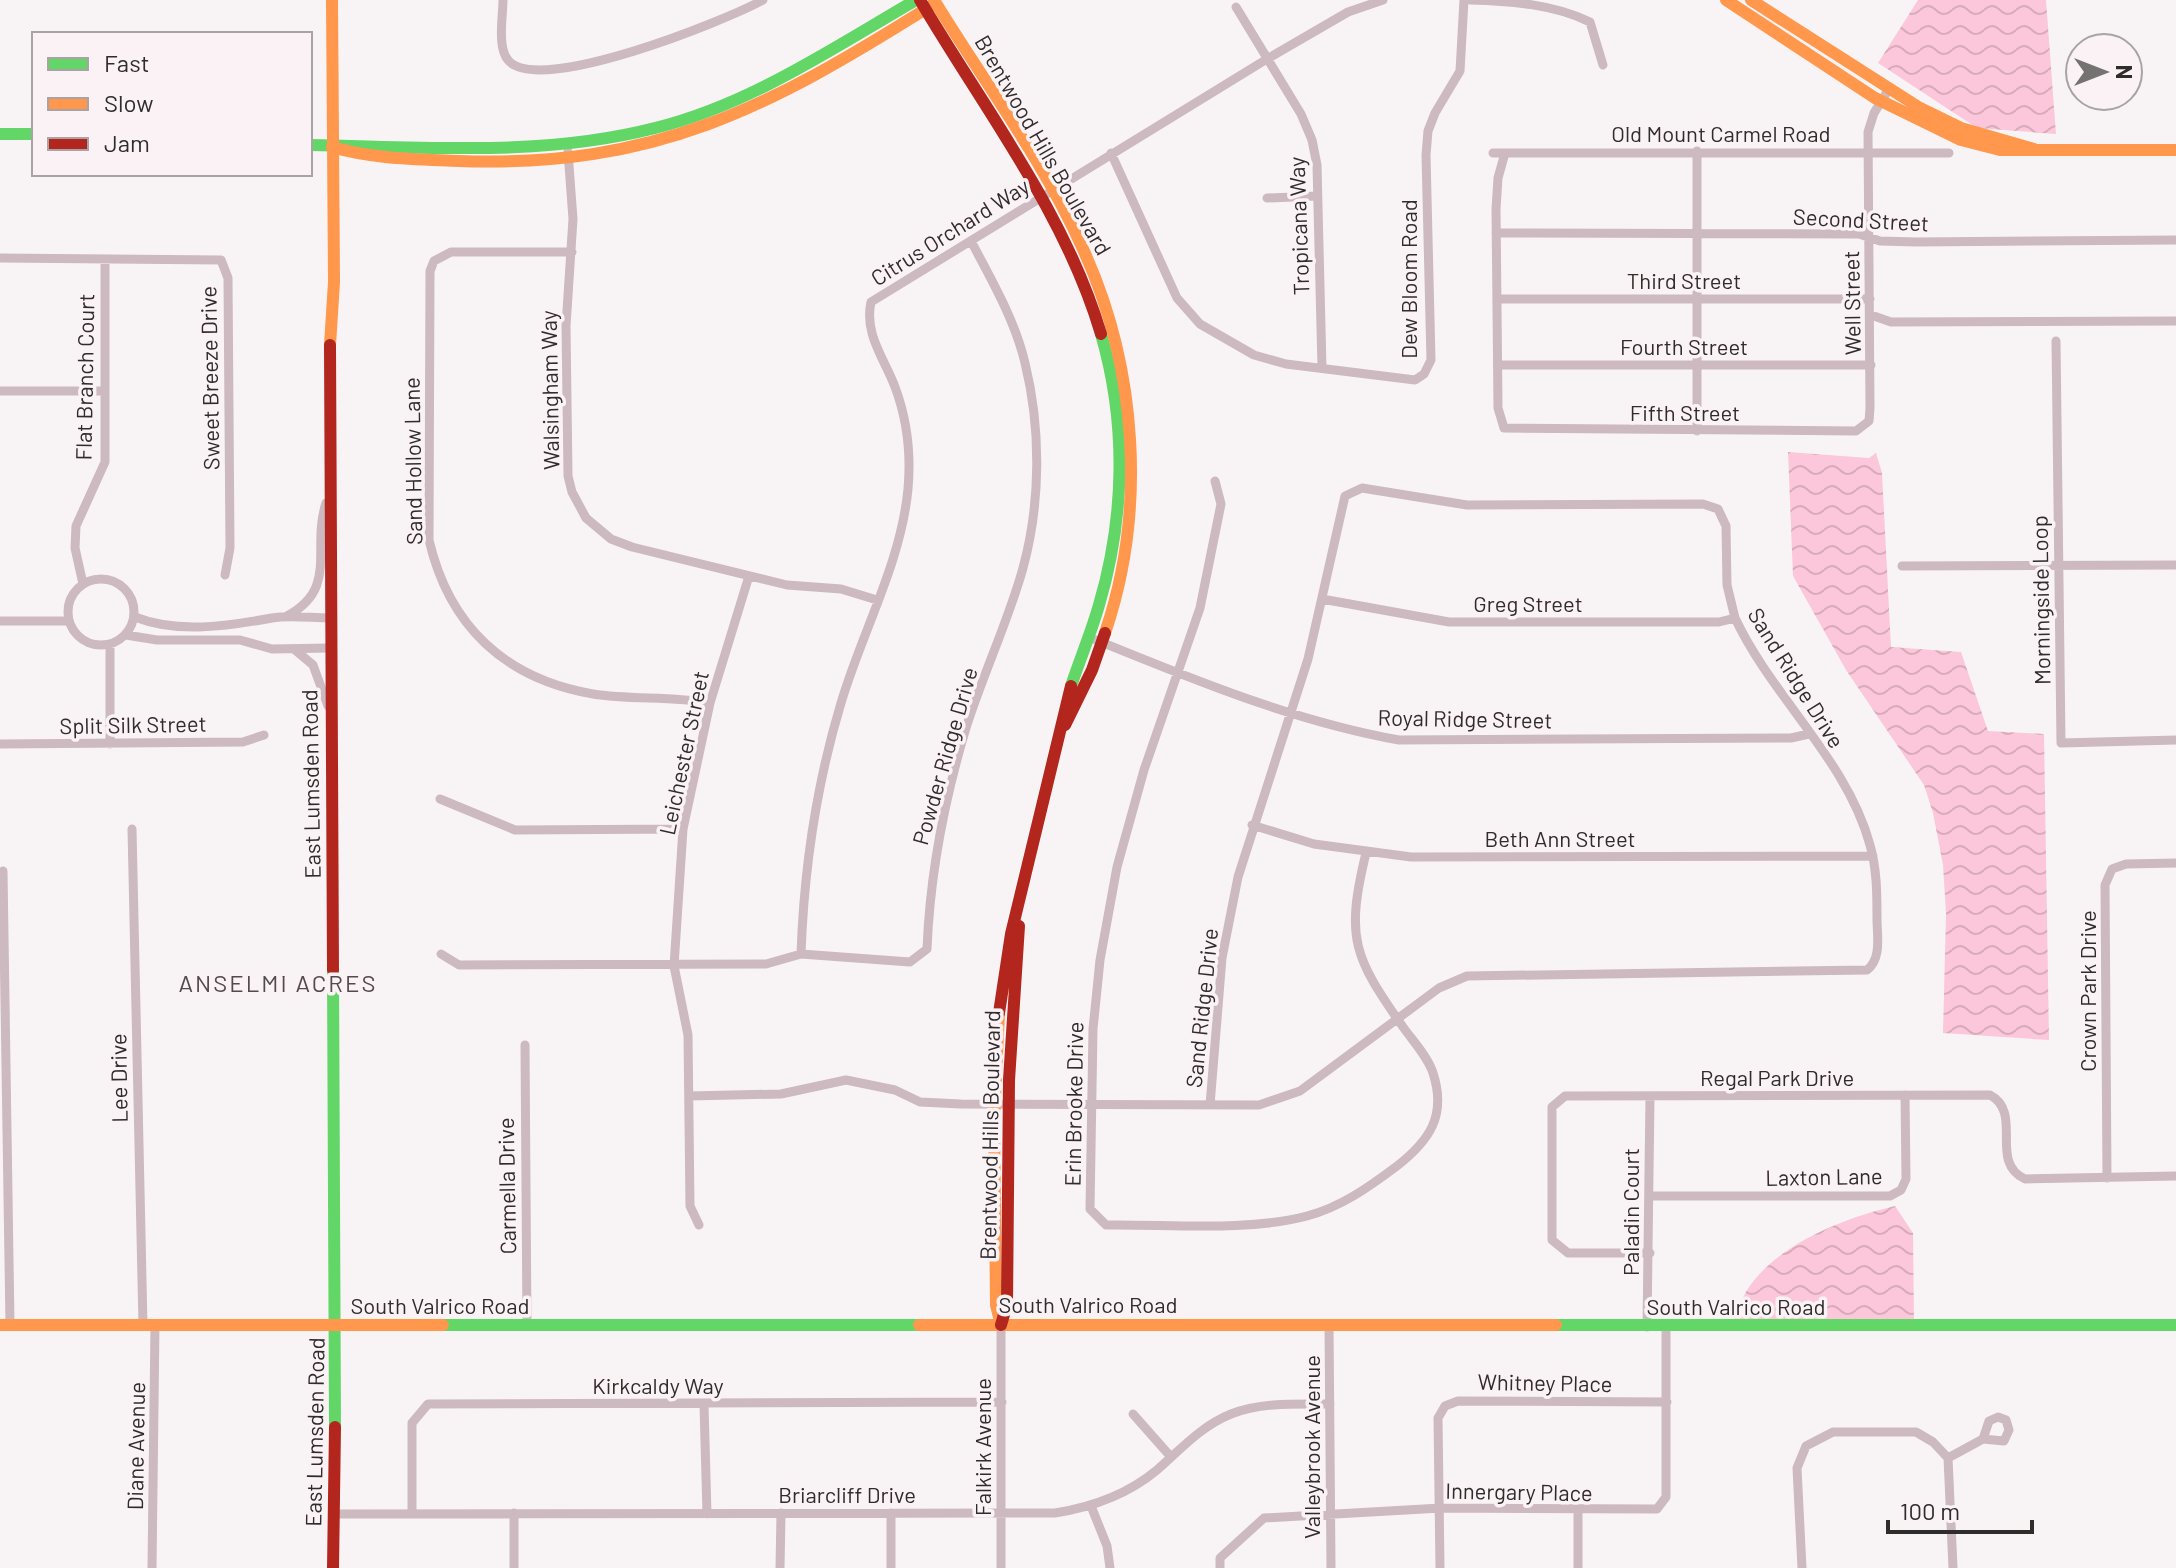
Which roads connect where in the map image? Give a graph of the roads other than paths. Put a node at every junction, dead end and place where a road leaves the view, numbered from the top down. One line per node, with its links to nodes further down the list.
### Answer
1 (332, 0): 18 (street, East Lumsden Road)
2 (503, 0): 3 (street)
3 (763, 0)
4 (1383, 0): 11 (street, Citrus Orchard Way)
5 (1464, 0): 48 (street, Dew Bloom Road)
6 (1470, 0): 12 (street)
7 (1726, 0): 14 (street)
8 (1751, 0): 13 (street)
9 (928, 2): 21 (street); 28 (street, Brentwood Hills Boulevard)
10 (1236, 7): 11 (street, Tropicana Way)
11 (1267, 59): 24 (street, Citrus Orchard Way); 29 (street, Tropicana Way)
12 (1603, 65)
13 (1889, 89): 14 (street, Well Street); 19 (street)
14 (1881, 100): 19 (street); 23 (street, Well Street)
15 (0, 134): 16 (street)
16 (32, 134)
17 (312, 145): 18 (street)
18 (332, 147): 21 (street); 54 (street, East Lumsden Road)
19 (2034, 149): 20 (street)
20 (2176, 150)
21 (568, 151): 36 (street, Walsingham Way)
22 (1697, 151): 23 (street, Old Mount Carmel Road); 26 (street, Old Mount Carmel Road); 32 (street)
23 (1867, 152): 27 (street, Old Mount Carmel Road); 33 (street, Well Street)
24 (1111, 153): 28 (street, Citrus Orchard Way); 48 (street, Dew Bloom Road)
25 (1493, 153): 26 (street, Old Mount Carmel Road)
26 (1505, 153): 31 (street)
27 (1949, 153)
28 (1046, 193): 35 (street, Citrus Orchard Way); 70 (street, Brentwood Hills Boulevard)
29 (1317, 196): 30 (street); 48 (street, Tropicana Way)
30 (1267, 198)
31 (1496, 233): 32 (street, Second Street); 39 (street)
32 (1696, 233): 33 (street, Second Street); 40 (street)
33 (1868, 237): 34 (street, Second Street); 41 (street, Well Street)
34 (2176, 240)
35 (971, 241): 62 (street, Citrus Orchard Way); 92 (street, Powder Ridge Drive)
36 (572, 252): 59 (street, Walsingham Way); 75 (street, Sand Hollow Lane)
37 (0, 258): 38 (street, Sweet Breeze Drive)
38 (105, 260): 50 (street, Flat Branch Court); 58 (street, Sweet Breeze Drive)
39 (1497, 299): 40 (street, Third Street); 45 (street)
40 (1696, 299): 41 (street, Third Street); 46 (street)
41 (1870, 299): 42 (street, Well Street)
42 (1871, 315): 43 (street); 47 (street, Well Street)
43 (2176, 321)
44 (2056, 341): 57 (street, Morningside Loop)
45 (1498, 365): 46 (street, Fourth Street); 52 (street, Fifth Street)
46 (1697, 365): 47 (street, Fourth Street); 52 (street)
47 (1871, 365): 51 (street, Well Street)
48 (1322, 368)
49 (0, 391): 50 (street)
50 (104, 391): 60 (street, Flat Branch Court)
51 (1865, 426): 52 (street, Fifth Street)
52 (1697, 431)
53 (1215, 481): 74 (street, Erin Brooke Drive)
54 (328, 496): 64 (street); 65 (street, East Lumsden Road)
55 (2176, 565): 57 (street)
56 (1902, 566): 57 (street)
57 (2058, 566): 80 (street, Morningside Loop)
58 (225, 575)
59 (749, 576): 62 (street, Walsingham Way); 75 (street, Leichester Street)
60 (83, 584): 63 (street); 68 (street)
61 (1322, 599): 66 (street, Greg Street); 66 (street, Sand Ridge Drive); 77 (street, Sand Ridge Drive)
62 (877, 600): 92 (street, Citrus Orchard Way)
63 (135, 617): 64 (street); 69 (street)
64 (285, 618): 65 (street)
65 (329, 618): 72 (street, East Lumsden Road)
66 (1735, 618): 78 (street, Sand Ridge Drive)
67 (0, 621): 68 (street)
68 (69, 621): 71 (street)
69 (126, 635): 71 (street); 73 (street)
70 (1095, 639): 74 (street, Royal Ridge Street); 99 (street, Brentwood Hills Boulevard)
71 (110, 645): 82 (street)
72 (329, 648): 73 (street); 76 (street, East Lumsden Road)
73 (294, 649): 76 (street)
74 (1179, 673): 77 (street, Royal Ridge Street); 100 (street, Erin Brooke Drive)
75 (710, 703): 86 (street, Leichester Street)
76 (330, 712): 112 (street, East Lumsden Road)
77 (1290, 712): 78 (street, Royal Ridge Street); 84 (street, Sand Ridge Drive)
78 (1809, 734): 88 (street, Sand Ridge Drive)
79 (264, 735): 82 (street, Split Silk Street)
80 (2176, 740)
81 (0, 744): 82 (street, Split Silk Street)
82 (110, 744)
83 (440, 799): 86 (street)
84 (1252, 825): 87 (street, Beth Ann Street); 101 (street, Sand Ridge Drive)
85 (132, 829): 108 (street, Lee Drive)
86 (683, 829): 93 (street, Leichester Street)
87 (1366, 853): 88 (street, Beth Ann Street); 94 (street, Erin Brooke Drive)
88 (1873, 856): 94 (street, Sand Ridge Drive)
89 (2176, 863): 103 (street, Crown Park Drive)
90 (3, 871): 107 (street)
91 (441, 954): 93 (street, Powder Ridge Drive)
92 (801, 954): 93 (street, Powder Ridge Drive)
93 (674, 966): 97 (street, Leichester Street)
94 (1397, 1018): 100 (street, Erin Brooke Drive); 101 (street, Sand Ridge Drive)
95 (525, 1045): 113 (street, Carmella Drive)
96 (1905, 1095): 98 (street, Regal Park Drive); 103 (street, Regal Park Drive); 104 (street, Laxton Lane)
97 (689, 1096): 99 (street, Sand Ridge Drive); 105 (street, Leichester Street)
98 (1650, 1096): 104 (street, Paladin Court); 106 (street, Regal Park Drive)
99 (1002, 1104): 100 (street, Sand Ridge Drive); 109 (street, Brentwood Hills Boulevard)
100 (1092, 1105): 101 (street, Sand Ridge Drive)
101 (1210, 1105)
102 (2176, 1176): 103 (street, Regal Park Drive)
103 (2107, 1178)
104 (1650, 1196): 106 (street, Paladin Court)
105 (699, 1225)
106 (1650, 1253): 114 (street, Paladin Court)
107 (5, 1325): 108 (street, South Valrico Road)
108 (149, 1325): 112 (street, South Valrico Road); 135 (street, Diane Avenue)
109 (1001, 1325): 110 (street, South Valrico Road); 113 (street, South Valrico Road); 116 (street, Falkirk Avenue)
110 (1329, 1325): 114 (street, South Valrico Road); 118 (street, Valleybrook Avenue)
111 (2176, 1325): 115 (street, South Valrico Road)
112 (336, 1326): 113 (street, South Valrico Road); 132 (street, East Lumsden Road)
113 (527, 1326)
114 (1647, 1327): 115 (street, South Valrico Road)
115 (1666, 1327): 117 (street, Innergary Place)
116 (1002, 1402): 119 (street, Kirkcaldy Way); 131 (street, Falkirk Avenue)
117 (1667, 1402): 125 (street, Whitney Place); 126 (street, Innergary Place)
118 (1330, 1404): 122 (street, Briarcliff Drive); 134 (street, Valleybrook Avenue)
119 (704, 1405): 127 (street, Kirkcaldy Way); 133 (street)
120 (1133, 1414): 122 (street)
121 (1983, 1439): 123 (street)
122 (1171, 1457): 124 (street, Briarcliff Drive)
123 (1948, 1458): 146 (street); 147 (street)
124 (1091, 1506): 131 (street, Briarcliff Drive); 141 (street)
125 (1441, 1508): 126 (street, Innergary Place); 134 (street, Innergary Place); 144 (street, Whitney Place)
126 (1578, 1511): 145 (street)
127 (412, 1513): 128 (street, Briarcliff Drive); 132 (street, Briarcliff Drive)
128 (514, 1513): 133 (street, Briarcliff Drive); 137 (street)
129 (781, 1513): 130 (street, Briarcliff Drive); 133 (street, Briarcliff Drive); 138 (street)
130 (891, 1513): 131 (street, Briarcliff Drive); 139 (street)
131 (1001, 1513): 140 (street, Falkirk Avenue)
132 (334, 1514): 136 (street, East Lumsden Road)
133 (707, 1514)
134 (1331, 1514): 142 (street, Innergary Place); 143 (street, Valleybrook Avenue)
135 (152, 1568)
136 (333, 1568)
137 (514, 1568)
138 (780, 1568)
139 (891, 1568)
140 (1001, 1568)
141 (1110, 1568)
142 (1220, 1568)
143 (1331, 1568)
144 (1440, 1568)
145 (1578, 1568)
146 (1802, 1568)
147 (1953, 1568)

